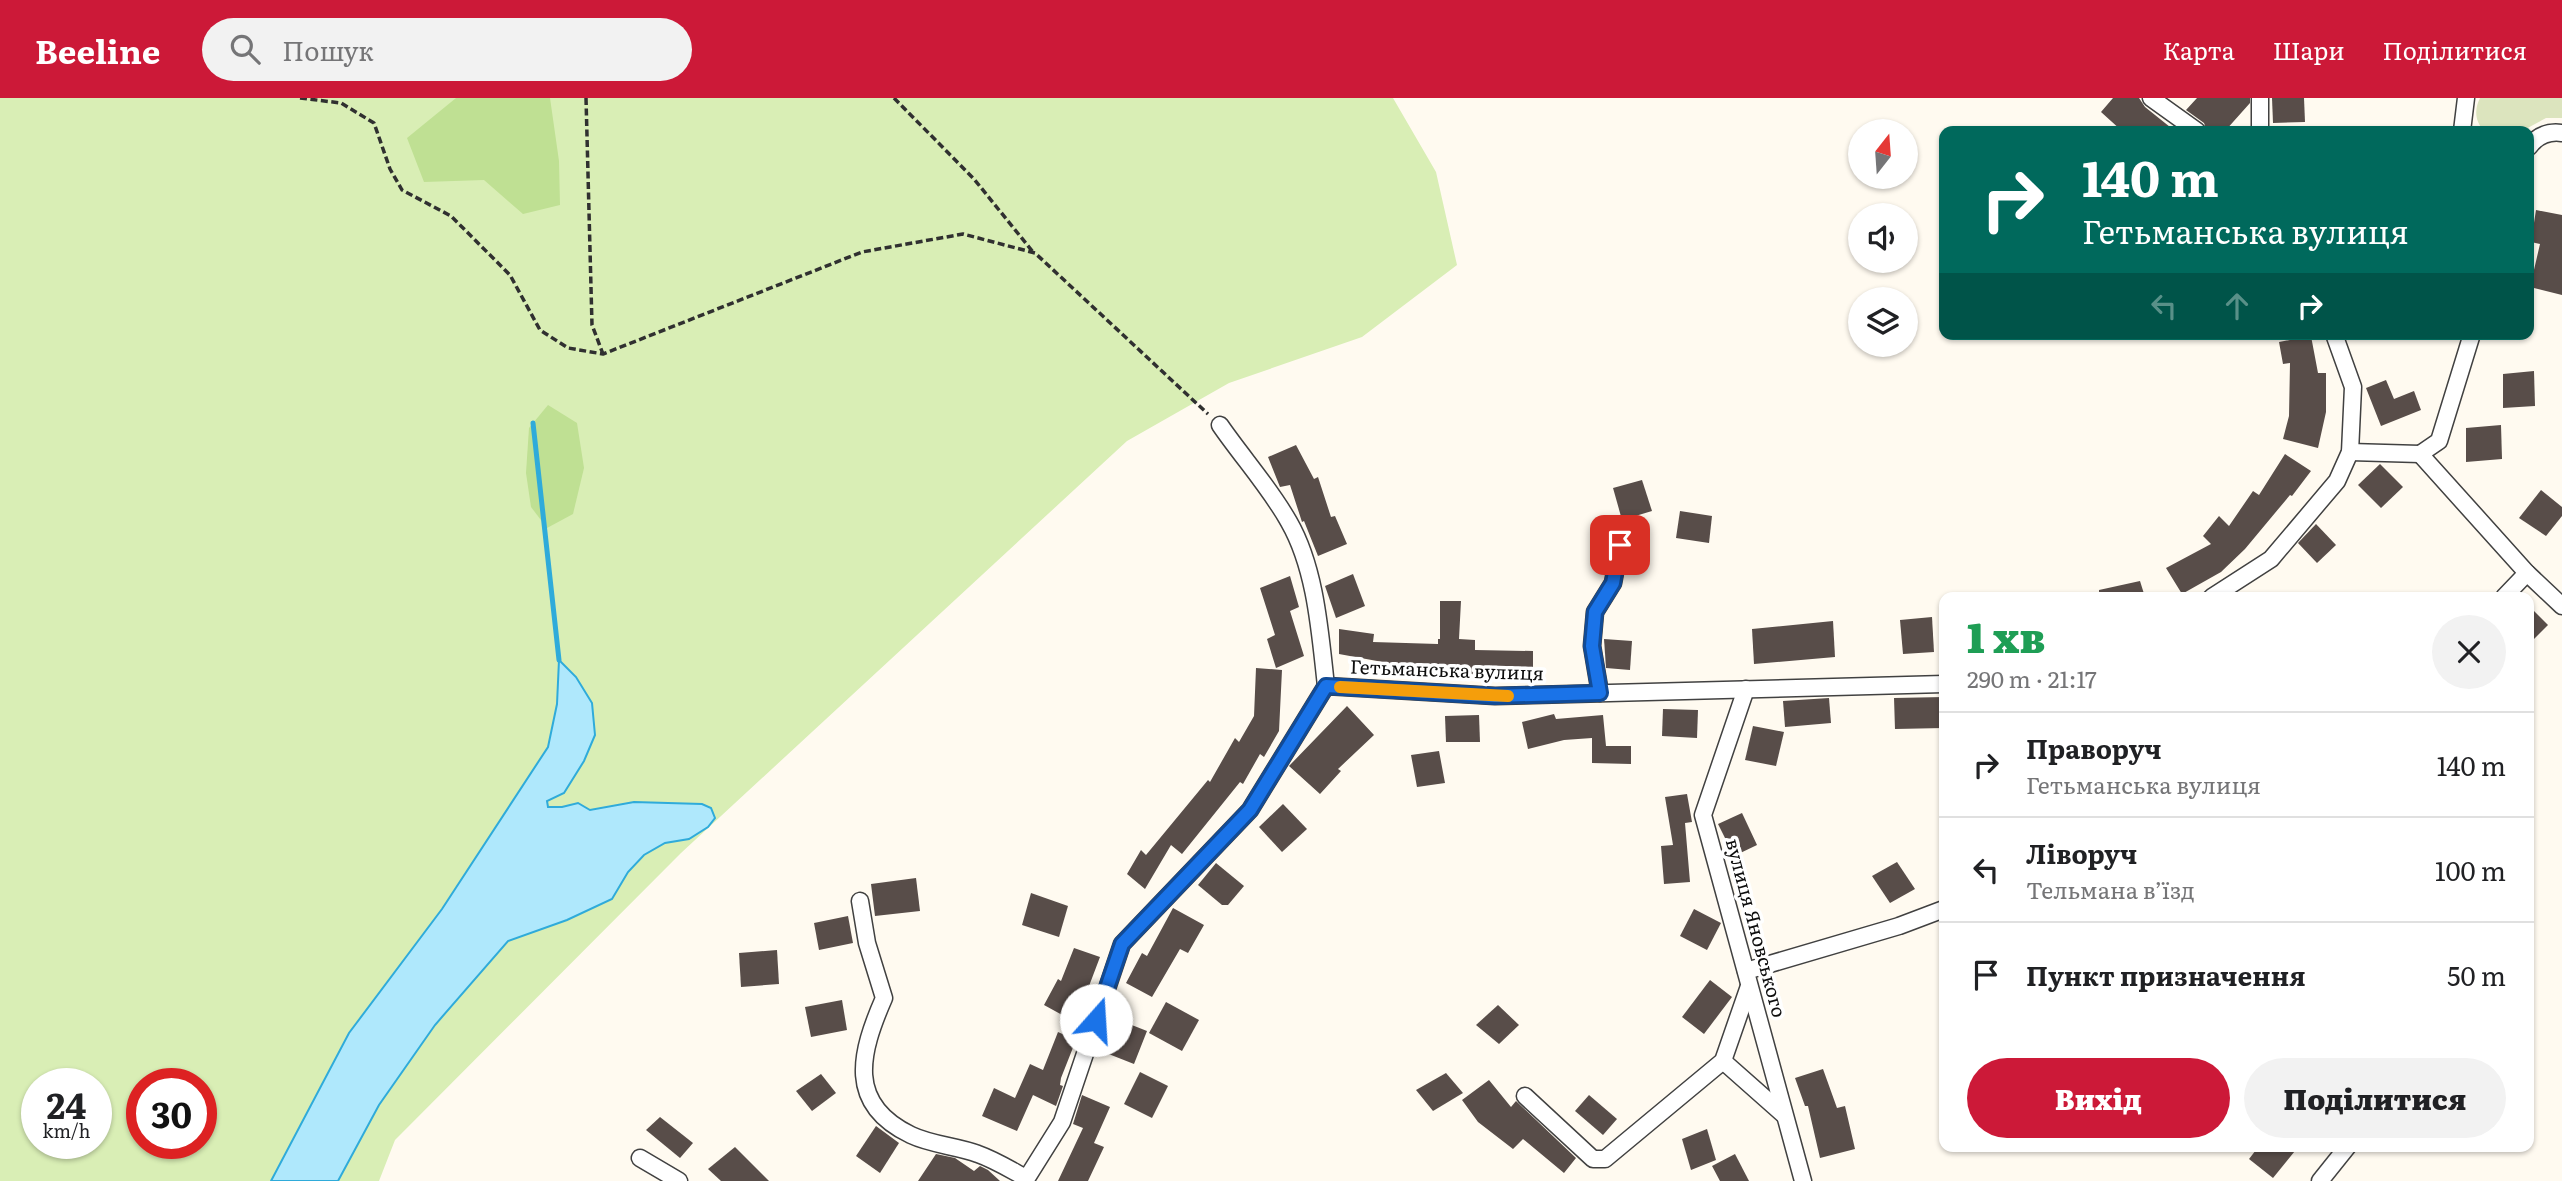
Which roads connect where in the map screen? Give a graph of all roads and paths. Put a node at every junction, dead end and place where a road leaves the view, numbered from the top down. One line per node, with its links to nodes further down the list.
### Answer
1 (300, 98): 8 (path)
2 (348, 98): 8 (path)
3 (586, 98): 17 (path)
4 (894, 98): 14 (path)
5 (2151, 98): 9 (street)
6 (2260, 98): 10 (street)
7 (2466, 98): 11 (street)
8 (341, 103): 17 (path)
9 (2190, 126)
10 (2260, 126)
11 (2463, 126)
12 (2562, 133): 13 (street)
13 (2534, 141)
14 (1035, 253): 17 (path); 18 (path)
15 (2336, 340): 19 (street)
16 (2470, 340): 20 (street)
17 (603, 354)
18 (1220, 425): 27 (street)
19 (2350, 452): 20 (street); 23 (street)
20 (2420, 454): 22 (street)
21 (1620, 545): 29 (street)
22 (2527, 573): 24 (street); 25 (street)
23 (2220, 592)
24 (2509, 592)
25 (2562, 606)
26 (1939, 684): 28 (street, Гетьманська вулиця)
27 (1326, 686): 29 (street, Гетьманська вулиця); 38 (street, Гетьманська вулиця)
28 (1746, 689): 29 (street, Гетьманська вулиця); 32 (street, вулиця Яновського)
29 (1600, 693)
30 (860, 901): 38 (street)
31 (1939, 911): 32 (street)
32 (1747, 978): 33 (street); 35 (street, вулиця Яновського)
33 (1723, 1060): 34 (street); 35 (street)
34 (1525, 1096)
35 (1785, 1116): 40 (street, вулиця Яновського)
36 (2343, 1152): 41 (street)
37 (640, 1158): 39 (street)
38 (1026, 1180)
39 (679, 1181)
40 (1803, 1181)
41 (2320, 1181)

